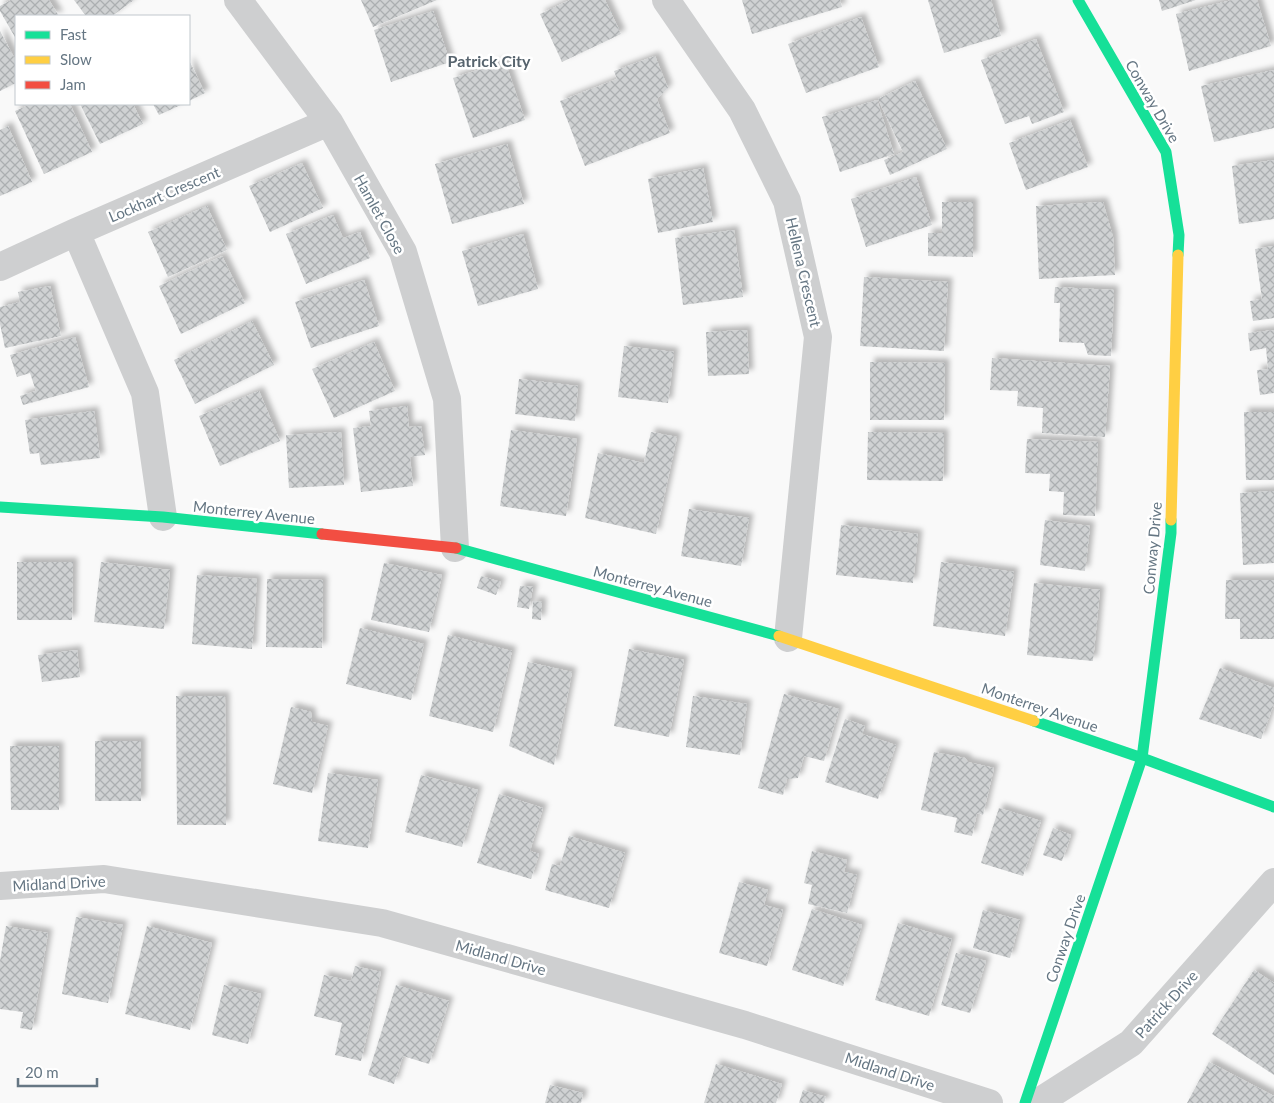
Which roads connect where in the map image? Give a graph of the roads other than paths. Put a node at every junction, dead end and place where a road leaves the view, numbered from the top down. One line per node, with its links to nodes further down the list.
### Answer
1 (238, 0): 4 (street, Hamlet Close)
2 (666, 0): 10 (street, Hellena Crescent)
3 (1078, 0): 11 (street, Conway Drive)
4 (329, 122): 5 (street, Lockhart Crescent); 9 (street, Hamlet Close)
5 (76, 232): 6 (street, Lockhart Crescent); 8 (street)
6 (0, 267)
7 (0, 507): 8 (street, Monterrey Avenue)
8 (163, 517): 9 (street, Monterrey Avenue)
9 (455, 548): 10 (street, Monterrey Avenue)
10 (788, 638): 11 (street, Monterrey Avenue)
11 (1142, 758): 12 (street, Monterrey Avenue); 16 (street, Conway Drive)
12 (1274, 807)
13 (1274, 882): 17 (street, Patrick Drive)
14 (0, 886): 15 (street, Midland Drive)
15 (989, 1103)
16 (1025, 1103)
17 (1037, 1103)

